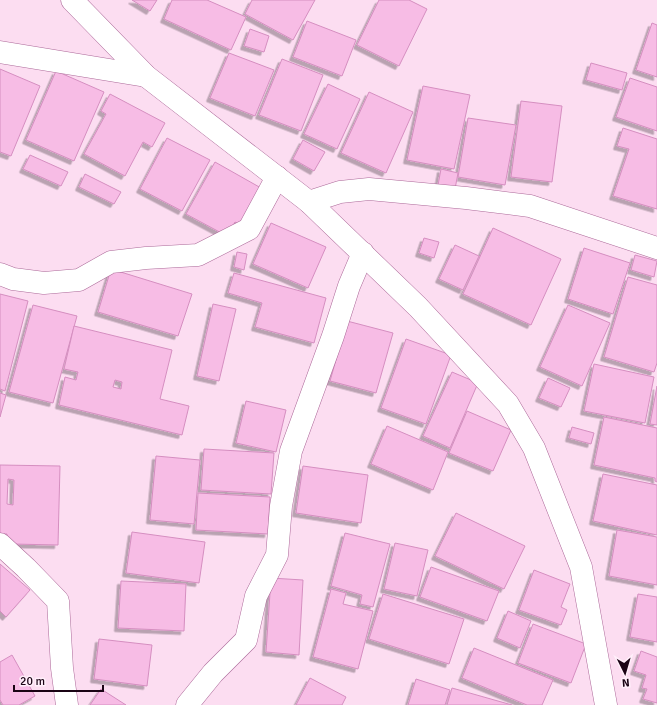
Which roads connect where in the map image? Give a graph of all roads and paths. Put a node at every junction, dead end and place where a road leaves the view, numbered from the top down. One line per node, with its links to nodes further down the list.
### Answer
1 (72, 0): 3 (street)
2 (0, 52): 3 (street)
3 (146, 76): 4 (street)
4 (277, 177): 5 (street); 8 (street)
5 (309, 202): 6 (street); 7 (street)
6 (657, 248)
7 (363, 254): 11 (street); 12 (street)
8 (0, 274)
9 (0, 544): 10 (street)
10 (68, 705)
11 (187, 705)
12 (606, 705)

